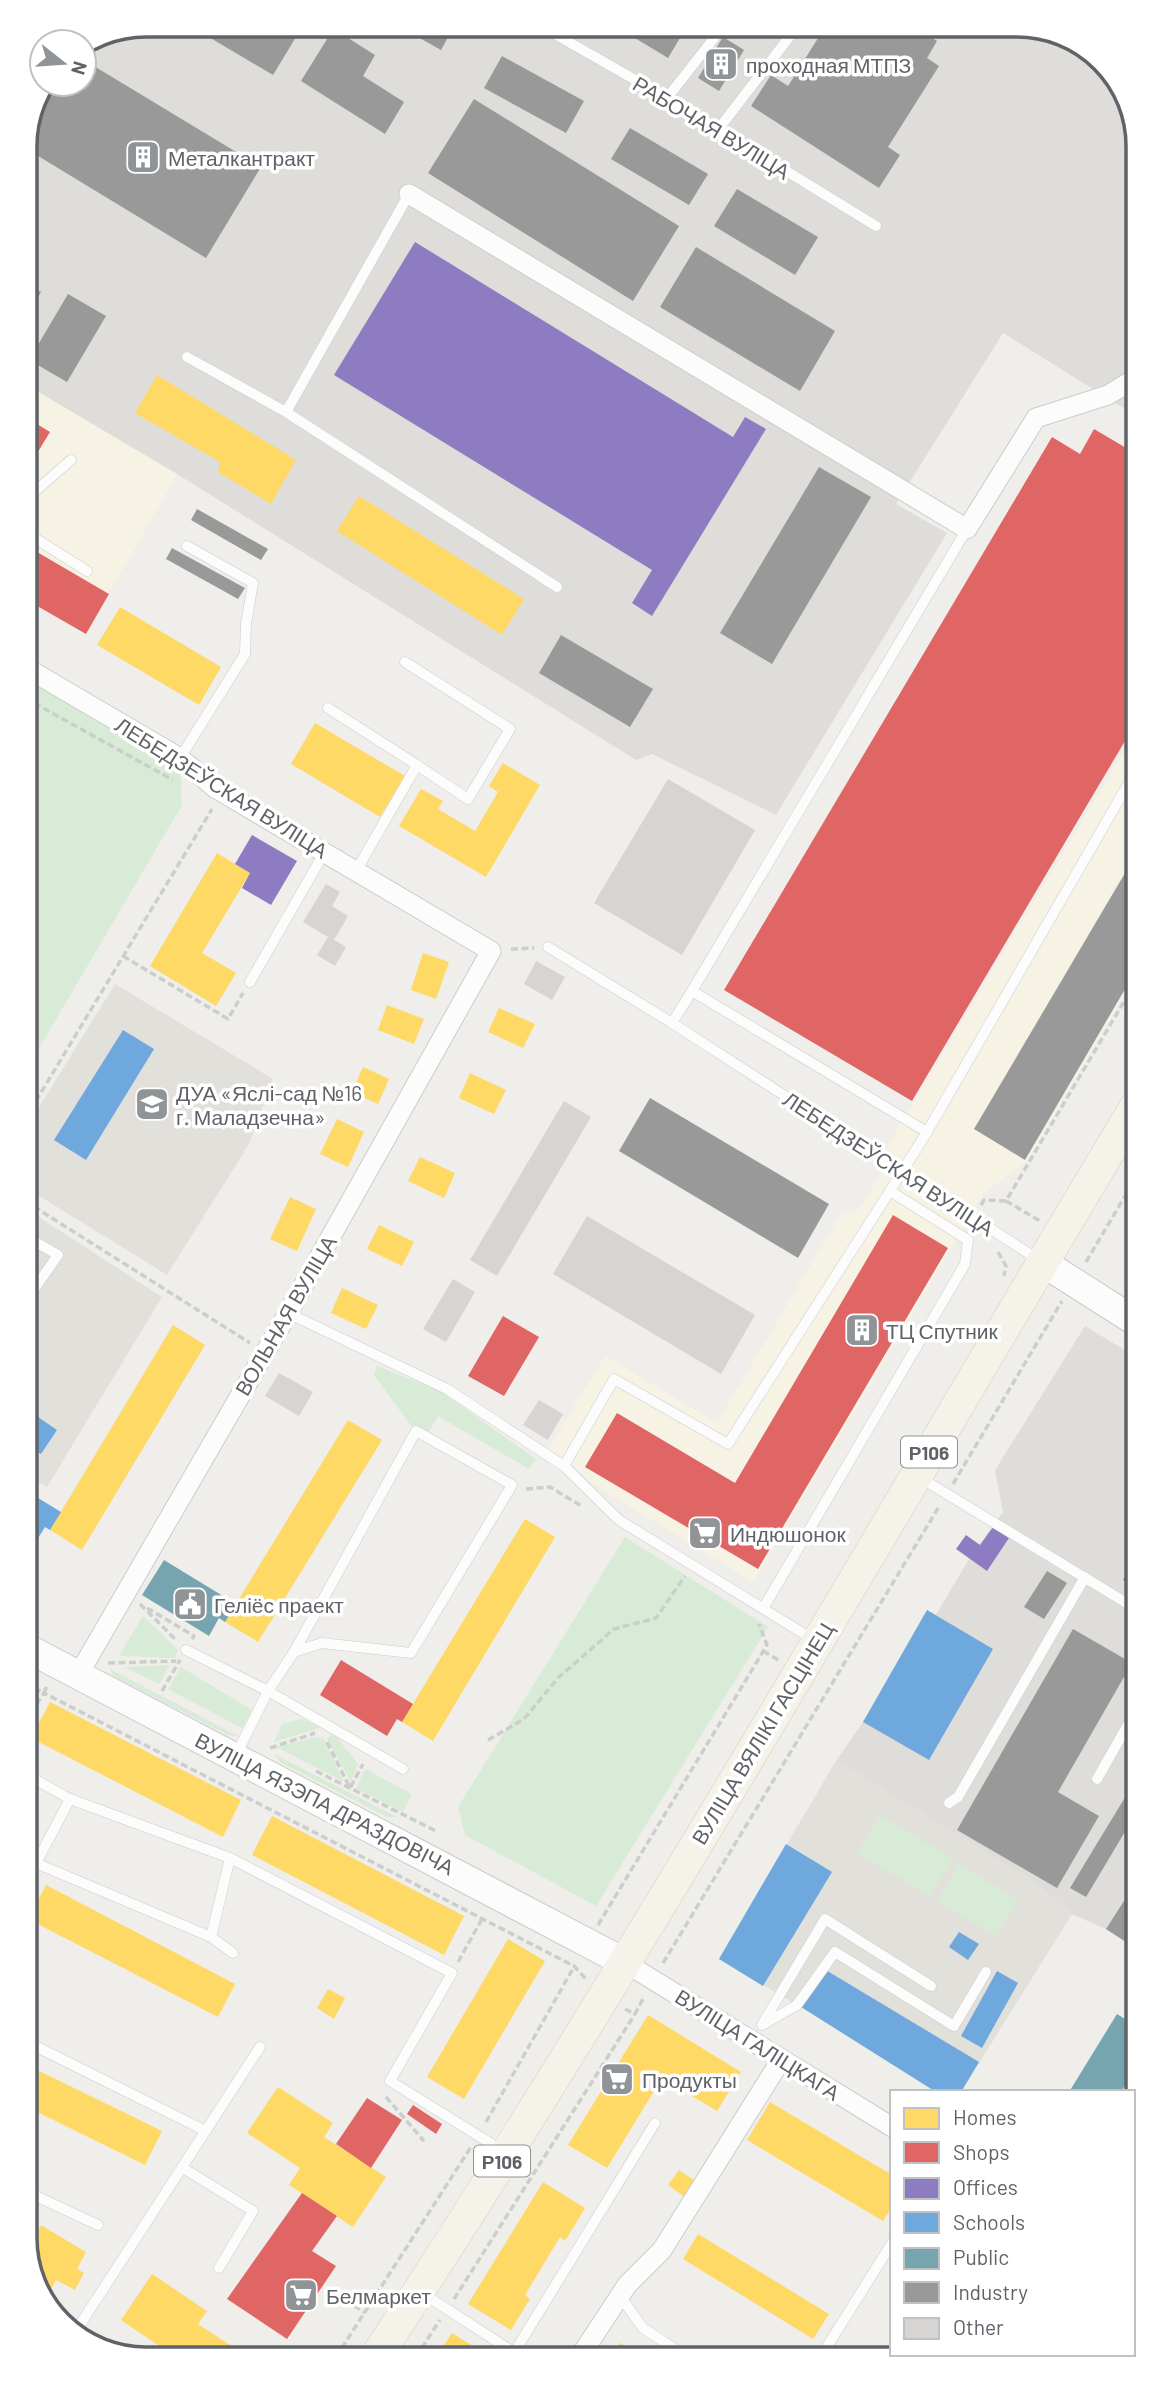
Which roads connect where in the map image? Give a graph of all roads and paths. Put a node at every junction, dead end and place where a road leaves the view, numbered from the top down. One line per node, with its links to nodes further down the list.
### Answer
1 (560, 37): 4 (lane, РАБОЧАЯ ВУЛІЦА)
2 (715, 37): 4 (lane)
3 (789, 37): 5 (lane)
4 (667, 98): 5 (lane, РАБОЧАЯ ВУЛІЦА)
5 (717, 131): 7 (lane, РАБОЧАЯ ВУЛІЦА)
6 (409, 194): 10 (lane); 13 (street)
7 (876, 226)
8 (187, 357): 10 (lane)
9 (1126, 384): 13 (street)
10 (286, 412): 17 (lane)
11 (71, 460): 12 (lane)
12 (37, 490)
13 (967, 529): 33 (lane)
14 (37, 540): 16 (lane)
15 (187, 546): 22 (lane)
16 (86, 571)
17 (557, 587)
18 (405, 662): 23 (lane)
19 (37, 674): 22 (street, ЛЕБЕДЗЕЎСКАЯ ВУЛІЦА)
20 (37, 705): 24 (path)
21 (328, 708): 23 (lane)
22 (180, 758): 27 (street, ЛЕБЕДЗЕЎСКАЯ ВУЛІЦА)
23 (417, 765): 28 (lane)
24 (176, 781)
25 (1126, 788): 37 (lane)
26 (215, 804): 31 (path)
27 (324, 853): 28 (street, ЛЕБЕДЗЕЎСКАЯ ВУЛІЦА); 32 (lane)
28 (356, 872): 30 (street, ЛЕБЕДЗЕЎСКАЯ ВУЛІЦА)
29 (548, 947): 30 (path); 34 (lane, ЛЕБЕДЗЕЎСКАЯ ВУЛІЦА)
30 (491, 951): 46 (street, ВОЛЬНАЯ ВУЛІЦА)
31 (123, 956): 32 (path); 35 (path)
32 (250, 982)
33 (692, 991): 34 (lane); 37 (lane)
34 (672, 1023): 38 (lane, ЛЕБЕДЗЕЎСКАЯ ВУЛІЦА)
35 (37, 1099)
36 (1126, 1124): 43 (main road, ВУЛІЦА ВЯЛІКІ ГАСЦІНЕЦ / Р106)
37 (927, 1132): 38 (lane)
38 (902, 1171): 39 (lane); 43 (lane, ЛЕБЕДЗЕЎСКАЯ ВУЛІЦА)
39 (890, 1191): 49 (lane); 58 (lane)
40 (1126, 1196): 44 (path)
41 (37, 1209): 48 (path)
42 (37, 1243): 45 (lane)
43 (1042, 1262): 44 (street, ЛЕБЕДЗЕЎСКАЯ ВУЛІЦА); 50 (main road, ВУЛІЦА ВЯЛІКІ ГАСЦІНЕЦ / Р106)
44 (1074, 1283): 47 (street, ЛЕБЕДЗЕЎСКАЯ ВУЛІЦА); 53 (path)
45 (37, 1285)
46 (288, 1313): 48 (street, ВОЛЬНАЯ ВУЛІЦА); 49 (lane)
47 (1126, 1315)
48 (263, 1352): 66 (street, ВОЛЬНАЯ ВУЛІЦА)
49 (564, 1466): 54 (lane)
50 (916, 1475): 53 (lane); 60 (main road, ВУЛІЦА ВЯЛІКІ ГАСЦІНЕЦ / Р106)
51 (550, 1487): 52 (path)
52 (509, 1490): 63 (lane); 63 (lane)
53 (946, 1495): 55 (lane); 88 (path)
54 (693, 1564): 58 (lane); 71 (path)
55 (1085, 1577): 56 (lane); 79 (lane)
56 (1126, 1602)
57 (141, 1604): 59 (path); 61 (path); 61 (path)
58 (764, 1607): 60 (lane)
59 (134, 1616)
60 (817, 1642): 85 (main road, ВУЛІЦА ВЯЛІКІ ГАСЦІНЕЦ / Р106)
61 (186, 1650): 65 (path); 67 (lane)
62 (114, 1651): 65 (path)
63 (294, 1652): 67 (lane)
64 (37, 1654): 66 (street, ВУЛІЦА ЯЗЭПА ДРАЗДОВІЧА)
65 (180, 1661): 68 (path)
66 (77, 1677): 74 (street, ВУЛІЦА ЯЗЭПА ДРАЗДОВІЧА)
67 (268, 1691): 73 (lane); 74 (lane)
68 (162, 1692)
69 (37, 1703): 82 (path)
70 (1126, 1729): 76 (lane)
71 (488, 1740)
72 (270, 1748): 73 (path)
73 (370, 1750): 75 (lane)
74 (235, 1757): 85 (street, ВУЛІЦА ЯЗЭПА ДРАЗДОВІЧА)
75 (403, 1769)
76 (1097, 1779)
77 (37, 1781): 78 (lane)
78 (70, 1800): 80 (lane); 81 (lane)
79 (949, 1804)
80 (230, 1858): 83 (lane); 87 (lane)
81 (38, 1864): 83 (lane)
82 (482, 1919): 87 (path); 100 (path)
83 (211, 1937): 84 (lane)
84 (233, 1954)
85 (624, 1962): 88 (street, ВУЛІЦА ГАЛІЦКАГА); 102 (main road, ВУЛІЦА ВЯЛІКІ ГАСЦІНЕЦ / Р106)
86 (986, 1972): 91 (lane)
87 (452, 1973): 96 (lane)
88 (654, 1979): 92 (street, ВУЛІЦА ГАЛІЦКАГА)
89 (931, 1986): 91 (lane)
90 (635, 2014): 111 (path)
91 (762, 2025): 92 (lane)
92 (752, 2042): 95 (street, ВУЛІЦА ГАЛІЦКАГА)
93 (37, 2047): 99 (lane)
94 (260, 2047): 99 (lane)
95 (781, 2060): 98 (street, ВУЛІЦА ГАЛІЦКАГА); 110 (street)
96 (390, 2081): 100 (lane); 101 (path)
97 (655, 2123): 118 (lane)
98 (890, 2126)
99 (206, 2131): 103 (lane)
100 (478, 2136): 102 (lane); 112 (path)
101 (424, 2141)
102 (507, 2153): 109 (main road, ВУЛІЦА ВЯЛІКІ ГАСЦІНЕЦ / Р106)
103 (183, 2168): 107 (lane); 113 (lane)
104 (37, 2197): 105 (lane)
105 (98, 2225)
106 (890, 2246): 121 (lane)
107 (219, 2267)
108 (328, 2288): 112 (path)
109 (419, 2291): 111 (lane); 115 (main road, ВУЛІЦА ВЯЛІКІ ГАСЦІНЕЦ / Р106)
110 (620, 2295): 119 (street); 120 (lane)
111 (447, 2310): 116 (path); 117 (lane)
112 (365, 2313): 114 (path)
113 (80, 2325)
114 (343, 2347)
115 (383, 2347)
116 (423, 2347)
117 (503, 2347)
118 (520, 2347)
119 (586, 2347)
120 (672, 2347)
121 (827, 2347)

